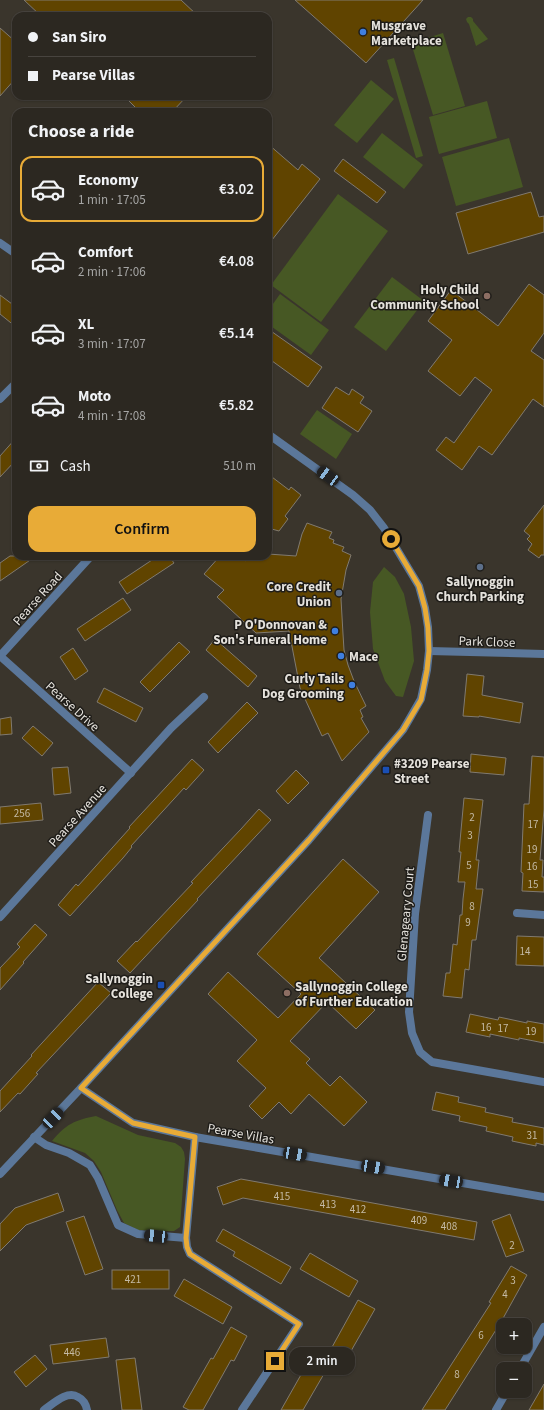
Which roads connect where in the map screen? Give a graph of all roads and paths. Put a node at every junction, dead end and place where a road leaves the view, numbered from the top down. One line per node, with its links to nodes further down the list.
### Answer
1 (0, 243): 2 (street)
2 (12, 251)
3 (12, 386): 4 (street)
4 (0, 399)
5 (272, 437): 7 (street)
6 (87, 560): 9 (street, Pearse Road)
7 (429, 651): 8 (street, Park Close); 17 (street)
8 (544, 654)
9 (0, 656): 11 (street, Pearse Drive)
10 (204, 697): 11 (street, Pearse Avenue)
11 (131, 773): 15 (street, Pearse Avenue)
12 (428, 815): 16 (street, Glenageary Court)
13 (517, 913): 14 (street)
14 (544, 915)
15 (0, 917)
16 (544, 1082)
17 (81, 1088): 18 (street, Pearse Villas); 19 (street)
18 (195, 1137): 21 (street, Pearse Villas); 22 (street, Pearse Villas)
19 (34, 1138): 20 (street); 22 (street)
20 (0, 1174)
21 (544, 1197)
22 (186, 1238): 28 (street, Pearse Villas)
23 (544, 1327): 24 (street)
24 (524, 1362)
25 (503, 1398): 29 (street)
26 (44, 1410): 27 (street)
27 (87, 1410)
28 (242, 1410)
29 (496, 1410)

